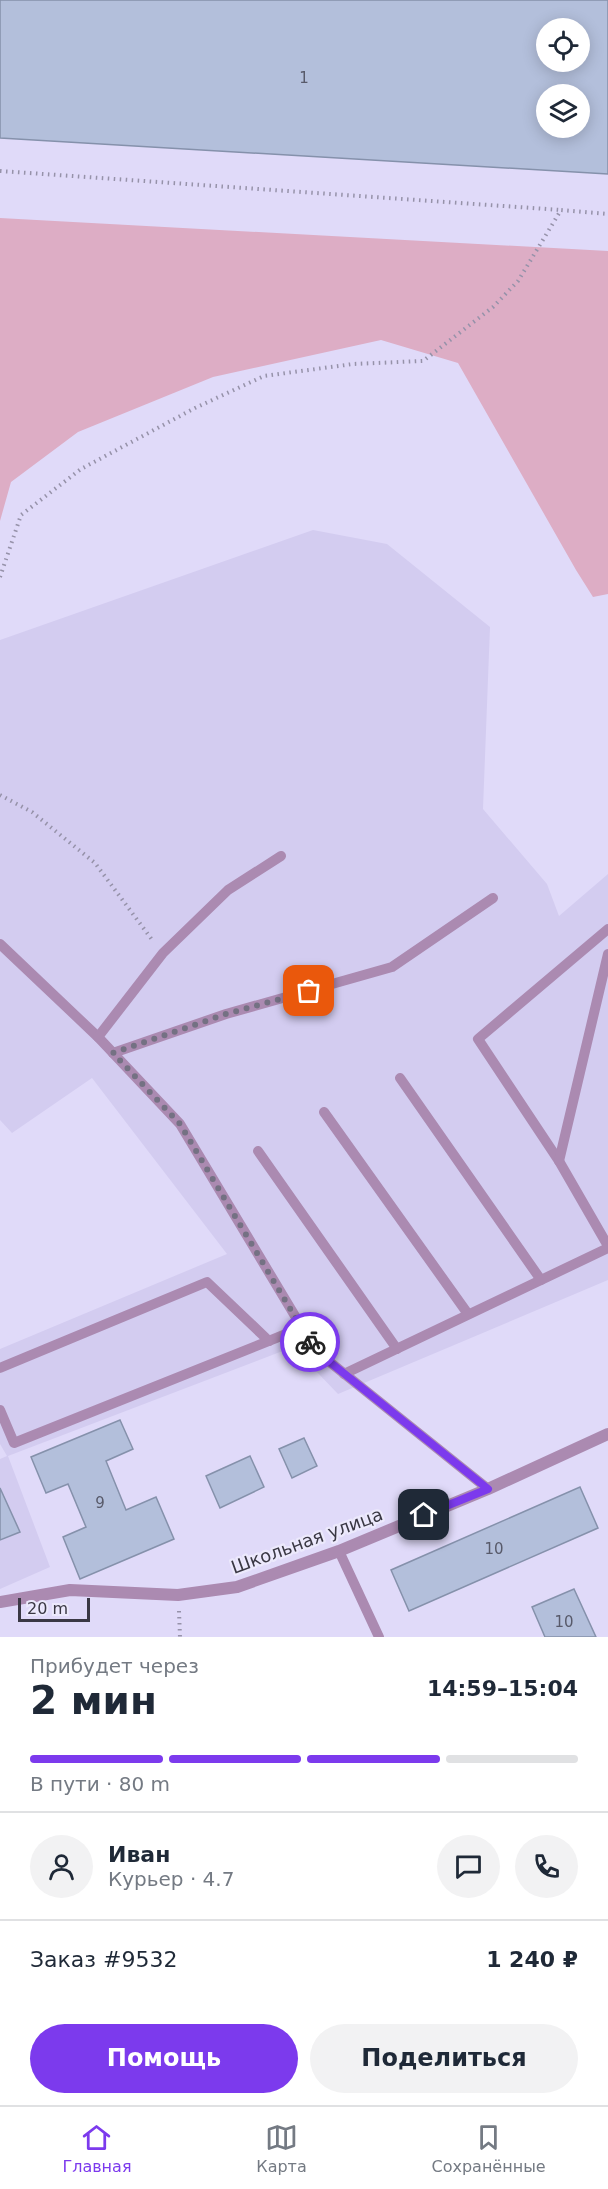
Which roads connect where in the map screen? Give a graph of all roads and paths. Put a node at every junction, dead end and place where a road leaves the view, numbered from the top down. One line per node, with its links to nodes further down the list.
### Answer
1 (0, 171): 2 (path)
2 (561, 210): 3 (path); 4 (path)
3 (608, 214)
4 (0, 577)
5 (0, 795): 10 (path)
6 (281, 856): 10 (lane)
7 (493, 898): 13 (lane)
8 (608, 929): 17 (lane)
9 (0, 944): 12 (lane)
10 (162, 953): 12 (lane)
11 (608, 954): 17 (lane)
12 (98, 1037): 13 (lane)
13 (113, 1053): 21 (lane)
14 (400, 1078): 19 (lane)
15 (324, 1112): 20 (lane)
16 (258, 1151): 23 (lane)
17 (559, 1161): 18 (lane)
18 (608, 1247): 19 (lane)
19 (541, 1280): 20 (lane)
20 (468, 1314): 23 (lane)
21 (301, 1328): 22 (lane); 25 (lane)
22 (269, 1341): 24 (lane); 26 (lane)
23 (397, 1349): 25 (lane)
24 (0, 1368)
25 (344, 1374): 28 (lane)
26 (0, 1410)
27 (606, 1440): 28 (street, Школьная улица)
28 (488, 1489): 29 (street, Школьная улица)
29 (339, 1551): 30 (street, Школьная улица); 33 (lane)
30 (178, 1595): 31 (street, Школьная улица); 32 (path)
31 (0, 1602)
32 (180, 1637)
33 (379, 1637)

